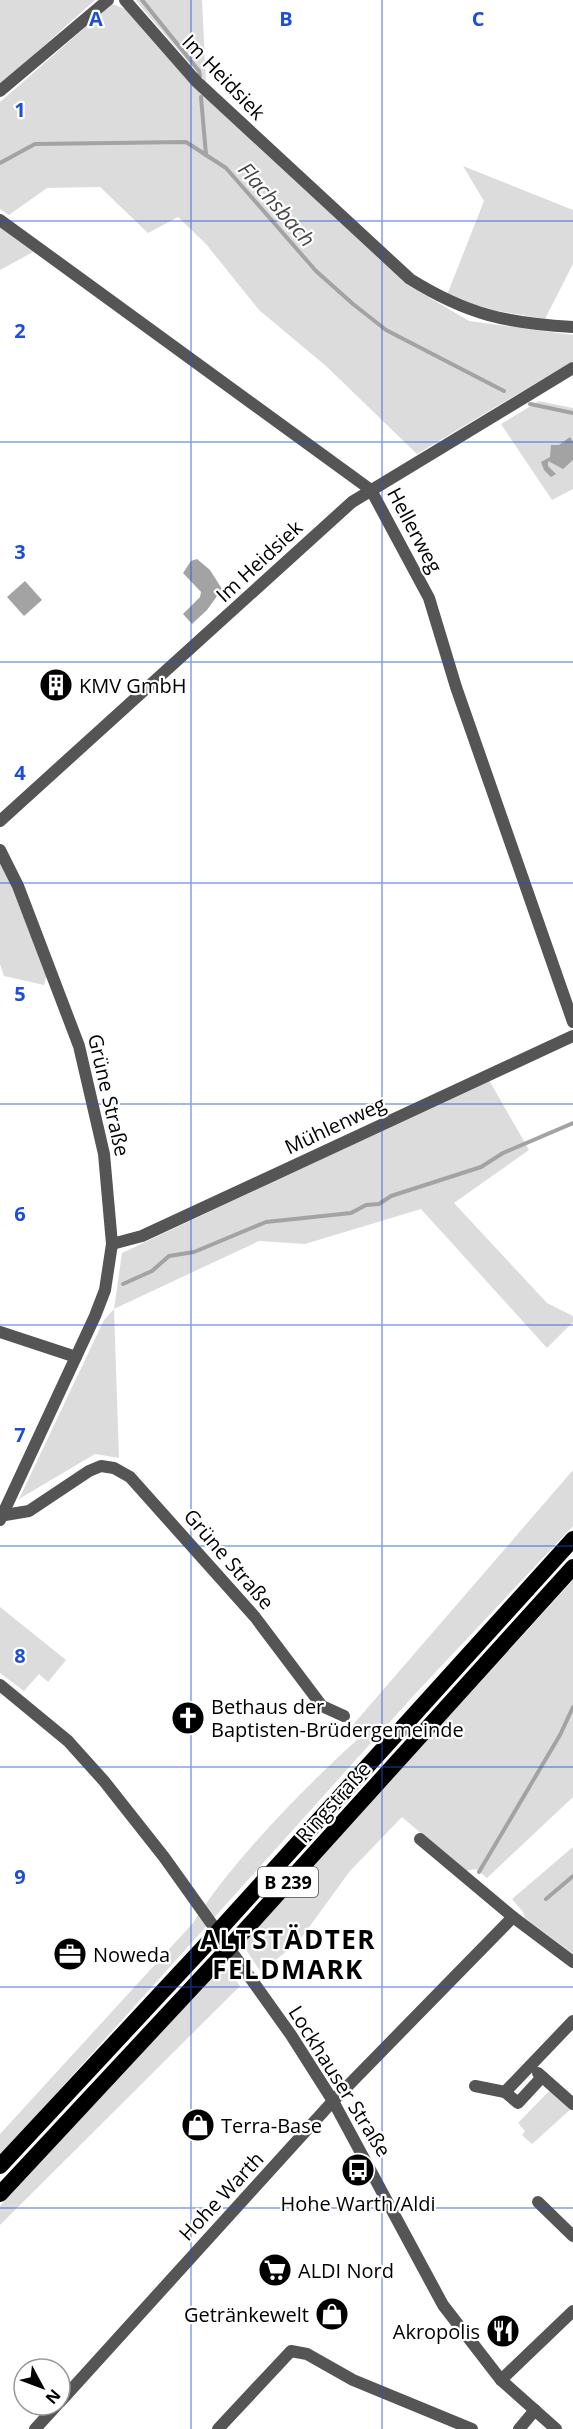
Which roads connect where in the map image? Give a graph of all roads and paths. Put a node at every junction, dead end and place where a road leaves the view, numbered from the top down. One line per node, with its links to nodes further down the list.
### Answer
1 (108, 0): 3 (street)
2 (125, 0): 5 (street, Im Heidsiek)
3 (0, 91)
4 (0, 220): 7 (street, Hellerweg)
5 (573, 327)
6 (573, 368): 7 (street, Im Heidsiek)
7 (371, 490): 8 (street, Im Heidsiek); 10 (street, Hellerweg)
8 (0, 821)
9 (0, 850): 12 (street, Grüne Straße)
10 (573, 1022)
11 (573, 1036): 12 (street, Mühlenweg)
12 (112, 1244): 14 (street, Grüne Straße)
13 (0, 1332): 14 (street)
14 (76, 1357): 15 (street, Grüne Straße)
15 (2, 1518): 19 (street, Grüne Straße)
16 (573, 1539): 30 (highway, Ringstraße / B 239)
17 (573, 1567): 31 (highway, Ringstraße / B 239)
18 (0, 1685): 28 (street, Lockhauser Straße)
19 (344, 1716)
20 (420, 1839): 21 (street)
21 (513, 1917): 22 (street); 28 (street, Hohe Warth)
22 (573, 1962)
23 (573, 2021): 24 (street)
24 (530, 2066): 25 (street); 27 (street)
25 (542, 2077): 27 (street); 29 (street)
26 (474, 2086): 27 (street)
27 (505, 2092)
28 (333, 2101): 35 (street, Lockhauser Straße); 36 (street, Hohe Warth)
29 (573, 2103)
30 (0, 2166)
31 (0, 2194)
32 (538, 2202): 33 (street)
33 (573, 2236)
34 (573, 2311): 35 (street)
35 (501, 2380): 37 (street, Lockhauser Straße)
36 (72, 2389)
37 (535, 2410): 42 (street); 43 (street, Lockhauser Straße)
38 (46, 2417): 39 (street)
39 (35, 2429)
40 (218, 2429): 41 (street)
41 (472, 2429)
42 (519, 2429)
43 (556, 2429)

